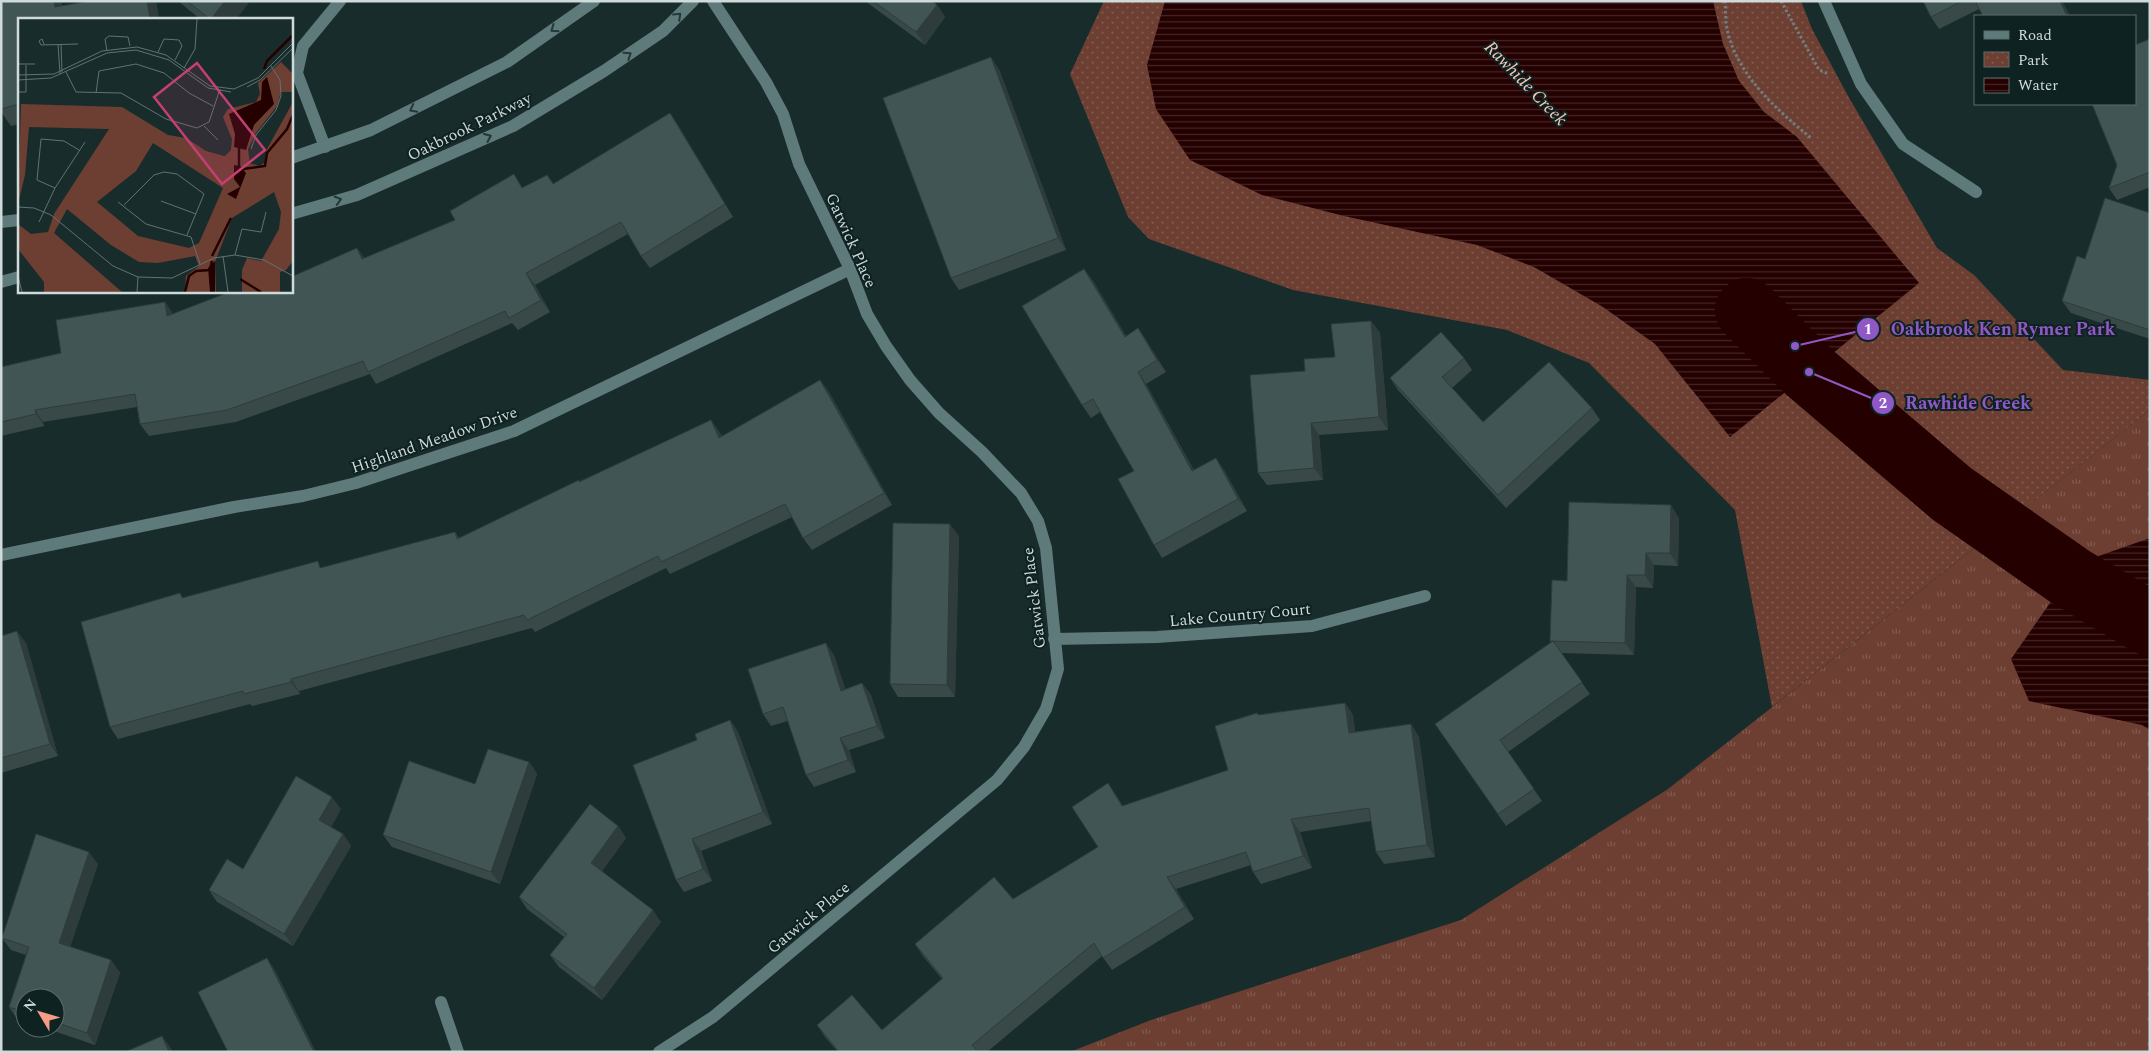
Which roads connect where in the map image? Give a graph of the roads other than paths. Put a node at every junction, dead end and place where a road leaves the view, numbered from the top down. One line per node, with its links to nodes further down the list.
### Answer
1 (340, 1): 6 (street)
2 (594, 1): 6 (street, one-way to 6)
3 (693, 1): 9 (street, Oakbrook Parkway, one-way to 3)
4 (713, 1): 12 (street, Gatwick Place)
5 (1824, 1): 8 (street)
6 (326, 147): 7 (street)
7 (292, 158)
8 (1976, 192)
9 (292, 214)
10 (18, 220): 11 (street)
11 (1, 222)
12 (850, 269): 15 (street, Highland Meadow Drive); 17 (street, Gatwick Place)
13 (18, 278): 14 (street)
14 (1, 282)
15 (1, 555)
16 (1424, 596): 17 (street, Lake Country Court)
17 (1054, 639): 20 (street, Gatwick Place)
18 (441, 1002): 19 (street)
19 (458, 1052)
20 (659, 1052)

